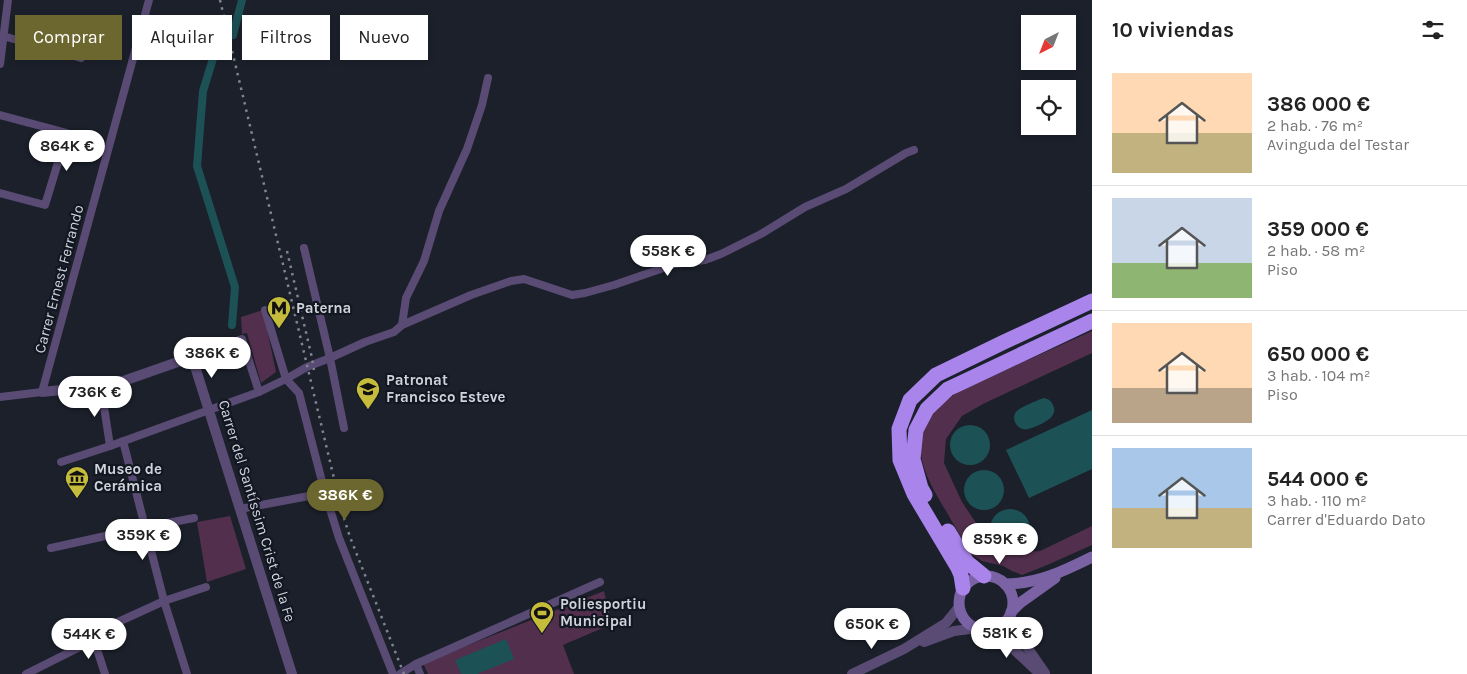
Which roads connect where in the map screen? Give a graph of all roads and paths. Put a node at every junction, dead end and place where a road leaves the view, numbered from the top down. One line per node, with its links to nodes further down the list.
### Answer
1 (8, 0): 3 (street)
2 (149, 0): 19 (street, Carrer Ernest Ferrando)
3 (2, 36): 4 (street); 5 (street)
4 (15, 40)
5 (0, 64)
6 (488, 78): 14 (street)
7 (0, 115): 9 (street)
8 (914, 150): 14 (street)
9 (0, 193)
10 (304, 248): 16 (street)
11 (1092, 301): 38 (highway)
12 (265, 310): 17 (street)
13 (1092, 321): 34 (highway)
14 (402, 325): 16 (street)
15 (192, 357): 18 (street); 20 (street); 22 (street, Carrer del Santíssim Crist de la Fe)
16 (330, 358): 17 (street); 23 (street)
17 (286, 379): 20 (street); 27 (street)
18 (101, 386): 19 (street); 25 (street)
19 (42, 392): 21 (street)
20 (259, 392): 22 (street)
21 (0, 397)
22 (209, 409): 24 (street); 28 (street, Carrer del Santíssim Crist de la Fe)
23 (344, 428)
24 (123, 441): 25 (street); 30 (street)
25 (110, 446): 26 (street)
26 (61, 462)
27 (325, 493): 28 (street); 50 (street)
28 (240, 509): 49 (street, Carrer del Santíssim Crist de la Fe)
29 (194, 518): 30 (street)
30 (146, 527): 31 (street); 39 (street)
31 (51, 548)
32 (1092, 558): 33 (main road)
33 (1064, 571): 36 (main road); 41 (main road)
34 (984, 576): 36 (main road); 38 (main road)
35 (600, 582): 45 (street)
36 (1005, 584): 41 (main road)
37 (206, 587): 39 (street)
38 (963, 588): 40 (main road)
39 (164, 601): 43 (street); 48 (street)
40 (959, 607): 42 (main road); 44 (street)
41 (1011, 614): 42 (main road); 55 (street)
42 (982, 629): 44 (street); 54 (street)
43 (94, 637): 46 (street); 47 (street)
44 (904, 649): 53 (street)
45 (416, 664): 51 (street); 52 (street)
46 (26, 674)
47 (105, 674)
48 (187, 674)
49 (292, 674)
50 (393, 674)
51 (400, 674)
52 (420, 674)
53 (852, 674)
54 (1040, 674)
55 (1046, 674)

